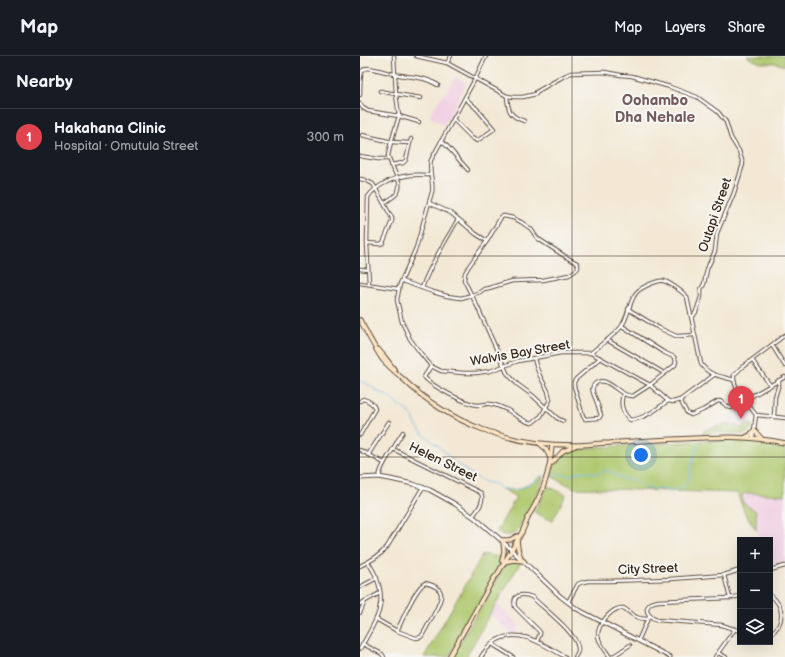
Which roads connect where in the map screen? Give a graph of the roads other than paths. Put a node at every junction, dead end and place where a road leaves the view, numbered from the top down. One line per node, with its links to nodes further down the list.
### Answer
1 (394, 56): 6 (street)
2 (416, 56): 5 (street, Outapi Street)
3 (451, 56): 5 (street)
4 (486, 56): 7 (street)
5 (447, 63): 7 (street, Outapi Street)
6 (395, 74): 8 (street); 10 (street); 11 (street)
7 (475, 79): 12 (street, Outapi Street); 14 (street)
8 (438, 85)
9 (380, 91): 10 (street)
10 (396, 94): 13 (street); 16 (street)
11 (360, 95)
12 (507, 96): 18 (street); 47 (street, Outapi Street)
13 (421, 98)
14 (465, 98): 17 (street); 17 (street)
15 (360, 104): 16 (street)
16 (399, 116): 19 (street); 23 (street)
17 (453, 119): 22 (street)
18 (524, 121)
19 (419, 122)
20 (362, 135): 23 (street)
21 (411, 139): 24 (street)
22 (441, 141): 28 (street); 29 (street)
23 (392, 142): 24 (street); 26 (street)
24 (409, 143): 27 (street)
25 (360, 156): 26 (street)
26 (388, 159): 27 (street)
27 (391, 164): 30 (street)
28 (468, 170)
29 (430, 175): 30 (street); 34 (street)
30 (397, 178): 32 (street); 33 (street)
31 (360, 179): 32 (street)
32 (376, 189): 33 (street); 37 (street)
33 (384, 203): 37 (street)
34 (429, 203): 35 (street); 40 (street)
35 (458, 219): 36 (street); 43 (street)
36 (487, 241): 45 (street); 45 (street)
37 (367, 243): 39 (street)
38 (360, 269): 39 (street)
39 (368, 270): 42 (street)
40 (402, 281): 43 (street); 44 (street)
41 (360, 283): 42 (street)
42 (368, 284): 44 (street)
43 (422, 288): 45 (street)
44 (399, 289): 58 (street)
45 (472, 295): 59 (street)
46 (628, 309): 47 (street); 49 (street); 50 (street)
47 (692, 318): 50 (street)
48 (360, 320): 86 (main road)
49 (622, 326): 52 (street); 61 (street)
50 (694, 335): 62 (street)
51 (785, 335): 53 (street)
52 (607, 340): 54 (street); 61 (street)
53 (772, 345): 57 (street); 60 (street)
54 (591, 353): 55 (street, Walvis Bay Street); 56 (street, Walvis Bay Street)
55 (534, 358): 59 (street, Walvis Bay Street); 73 (street)
56 (600, 358): 66 (street, Walvis Bay Street); 68 (street)
57 (752, 360): 64 (street); 67 (street)
58 (431, 366): 59 (street, Walvis Bay Street); 73 (street)
59 (503, 366): 73 (street)
60 (785, 366)
61 (664, 373): 66 (street)
62 (714, 375): 64 (street); 69 (street)
63 (785, 377): 65 (street)
64 (734, 380): 72 (street)
65 (779, 380): 67 (street); 75 (street)
66 (650, 385): 68 (street); 71 (street, Walvis Bay Street)
67 (770, 385): 72 (street)
68 (623, 394): 71 (street)
69 (680, 400): 71 (street); 72 (street)
70 (360, 401): 81 (street)
71 (668, 401)
72 (745, 401): 74 (street)
73 (546, 407): 77 (street)
74 (756, 416): 75 (street); 79 (street)
75 (774, 417): 76 (street)
76 (785, 418)
77 (563, 421)
78 (389, 422): 91 (street)
79 (754, 430): 82 (main road); 83 (street); 84 (main road)
80 (402, 432): 89 (street)
81 (360, 435)
82 (744, 437): 83 (main road); 88 (main road)
83 (753, 438): 84 (main road)
84 (762, 439): 85 (main road)
85 (785, 443)
86 (540, 444): 87 (main road); 93 (main road)
87 (552, 445): 88 (main road); 93 (main road)
88 (578, 445): 93 (main road)
89 (393, 449): 92 (street); 97 (street, Helen Street)
90 (360, 451): 91 (street)
91 (368, 455): 92 (street)
92 (384, 463): 94 (street)
93 (551, 463): 98 (main road)
94 (379, 477): 95 (street); 96 (street)
95 (360, 478)
96 (424, 487): 97 (street); 102 (street)
97 (473, 516): 99 (street)
98 (517, 538): 99 (main road); 100 (main road); 101 (main road)
99 (502, 541): 100 (street); 103 (main road)
100 (511, 549): 101 (street); 103 (main road)
101 (522, 560): 103 (main road); 116 (street)
102 (368, 562): 104 (street); 109 (street)
103 (503, 562): 134 (main road)
104 (360, 566)
105 (785, 566): 106 (street)
106 (773, 569)
107 (737, 571): 108 (street, City Street)
108 (724, 575): 114 (street); 116 (street, City Street)
109 (377, 578): 110 (street); 111 (street)
110 (360, 587)
111 (380, 593): 115 (street); 120 (street)
112 (737, 597): 114 (street)
113 (773, 597): 125 (street)
114 (730, 598): 119 (street)
115 (366, 601): 117 (street); 118 (street)
116 (568, 602): 122 (street)
117 (360, 604)
118 (360, 613)
119 (650, 616): 121 (street); 123 (street)
120 (376, 619): 124 (street); 128 (street)
121 (647, 619): 122 (street); 126 (street)
122 (602, 623): 126 (street); 139 (street)
123 (735, 629): 132 (street)
124 (397, 630): 124 (street)
125 (773, 632)
126 (638, 640): 140 (street)
127 (537, 641): 129 (street); 137 (street); 138 (street)
128 (363, 644): 131 (street); 133 (street)
129 (492, 644): 135 (street); 136 (street)
130 (630, 645): 139 (street)
131 (360, 649)
132 (718, 653): 141 (street); 142 (street)
133 (384, 657)
134 (449, 657)
135 (480, 657)
136 (513, 657)
137 (565, 657)
138 (576, 657)
139 (611, 657)
140 (670, 657)
141 (715, 657)
142 (726, 657)

